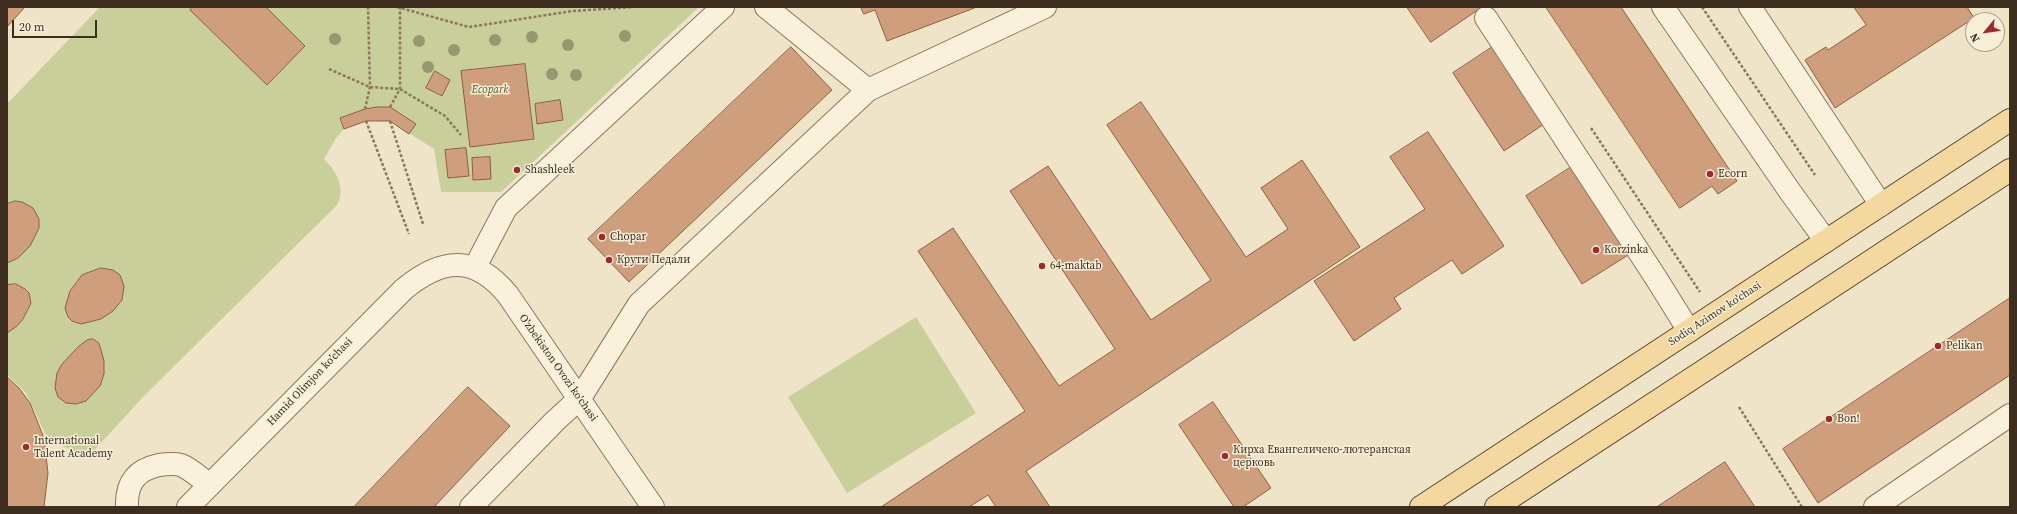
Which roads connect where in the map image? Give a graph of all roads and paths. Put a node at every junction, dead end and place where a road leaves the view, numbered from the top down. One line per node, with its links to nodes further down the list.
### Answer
1 (368, 7): 12 (path)
2 (633, 7): 9 (path)
3 (723, 7): 29 (street)
4 (766, 7): 14 (street)
5 (1044, 7): 14 (street)
6 (1663, 7): 27 (street)
7 (1702, 7): 23 (path)
8 (1750, 7): 24 (street)
9 (399, 8): 13 (path)
10 (1486, 18): 31 (street)
11 (329, 68): 12 (path)
12 (370, 87): 13 (path); 16 (path)
13 (400, 88): 15 (path); 21 (path)
14 (868, 90): 32 (street)
15 (390, 107)
16 (365, 109)
17 (2010, 120): 24 (main road, Sodiq Azimov ko'chasi)
18 (366, 121): 26 (path)
19 (390, 121): 25 (path)
20 (1589, 125): 30 (path)
21 (461, 134)
22 (2010, 170): 41 (main road)
23 (1815, 175)
24 (1881, 205): 27 (main road, Sodiq Azimov ko'chasi)
25 (423, 224)
26 (409, 234)
27 (1826, 241): 30 (main road, Sodiq Azimov ko'chasi)
28 (440, 267): 29 (street, O'zbekiston Ovozi ko'chasi); 35 (street, Hamid Olimjon ko’chasi)
29 (475, 267): 32 (street, O'zbekiston Ovozi ko'chasi)
30 (1715, 314): 31 (main road, Sodiq Azimov ko'chasi)
31 (1689, 331): 40 (main road, Sodiq Azimov ko'chasi)
32 (580, 398): 38 (street); 39 (street, O'zbekiston Ovozi ko'chasi)
33 (1739, 407): 42 (path)
34 (2010, 415): 43 (street)
35 (210, 485): 36 (street); 37 (street, Hamid Olimjon ko’chasi)
36 (127, 507)
37 (188, 507)
38 (471, 507)
39 (653, 507)
40 (1421, 507)
41 (1496, 507)
42 (1802, 507)
43 (1875, 507)

